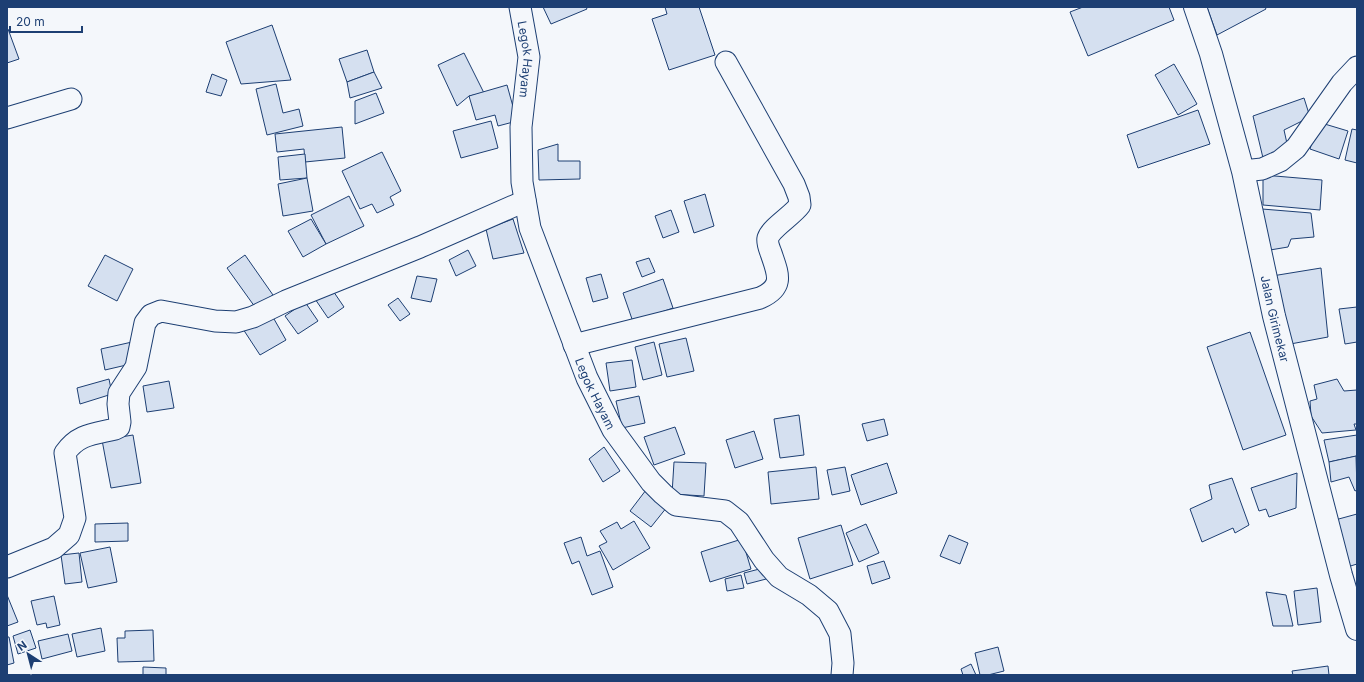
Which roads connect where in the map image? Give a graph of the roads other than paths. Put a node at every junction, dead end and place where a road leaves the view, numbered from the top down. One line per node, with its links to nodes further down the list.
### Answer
1 (520, 7): 8 (street, Legok Hayam)
2 (1195, 7): 7 (street, Jalan Girimekar)
3 (726, 62): 9 (street)
4 (1357, 67): 7 (street)
5 (71, 99): 6 (street)
6 (7, 118)
7 (1243, 171): 11 (street, Jalan Girimekar)
8 (525, 201): 9 (street, Legok Hayam); 10 (street)
9 (574, 344): 12 (street, Legok Hayam)
10 (7, 568)
11 (1357, 629)
12 (842, 675)

